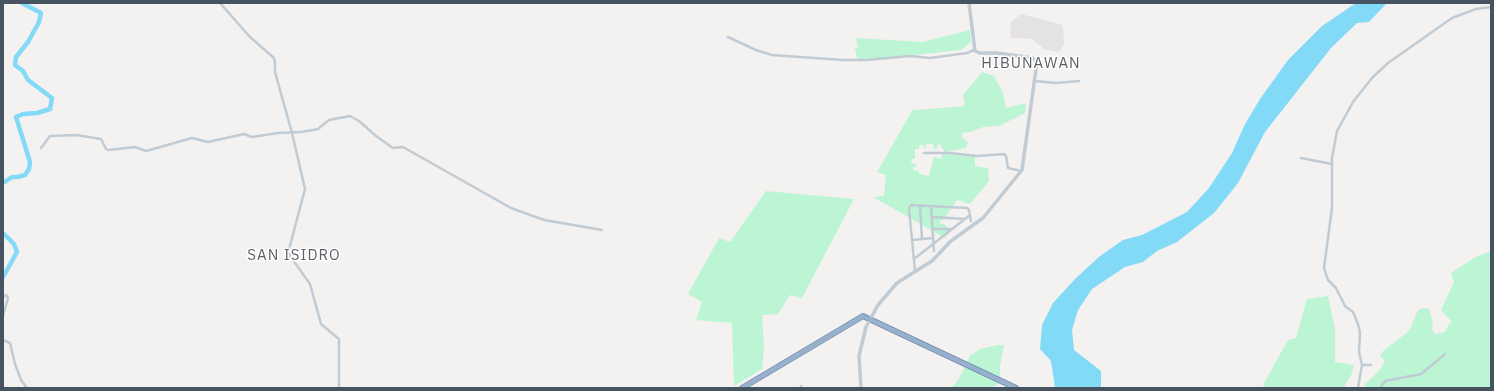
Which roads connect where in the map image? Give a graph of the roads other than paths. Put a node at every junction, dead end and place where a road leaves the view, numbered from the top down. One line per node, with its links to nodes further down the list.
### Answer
1 (220, 3): 8 (street)
2 (969, 3): 5 (street)
3 (1491, 7): 12 (street)
4 (728, 37): 5 (street)
5 (974, 50): 6 (street)
6 (1035, 81): 7 (street); 13 (street)
7 (1079, 81)
8 (292, 133): 9 (street); 22 (street); 39 (street)
9 (41, 148)
10 (924, 153): 13 (street)
11 (1301, 158): 12 (street)
12 (1332, 164): 35 (street)
13 (1021, 171): 29 (street)
14 (920, 206): 15 (street); 23 (street); 25 (street)
15 (931, 206): 16 (street); 17 (street)
16 (970, 215): 18 (street); 19 (street)
17 (932, 217): 18 (street); 20 (street)
18 (965, 220): 21 (street)
19 (971, 221)
20 (933, 229): 21 (street); 24 (street)
21 (952, 229): 26 (street)
22 (602, 230)
23 (922, 238): 24 (street); 25 (street)
24 (933, 238): 26 (street)
25 (912, 240): 28 (street)
26 (934, 244): 27 (street); 28 (street)
27 (934, 251)
28 (914, 259): 29 (street)
29 (915, 271): 32 (street)
30 (3, 297): 31 (street)
31 (3, 316)
32 (870, 319): 37 (street); 40 (highway); 42 (highway)
33 (3, 340): 38 (street)
34 (1445, 354): 44 (street)
35 (1362, 365): 36 (street); 43 (street)
36 (1371, 365)
37 (861, 387): 41 (street)
38 (27, 388)
39 (339, 388)
40 (742, 388)
41 (856, 388)
42 (1016, 388)
43 (1358, 388)
44 (1380, 388)

